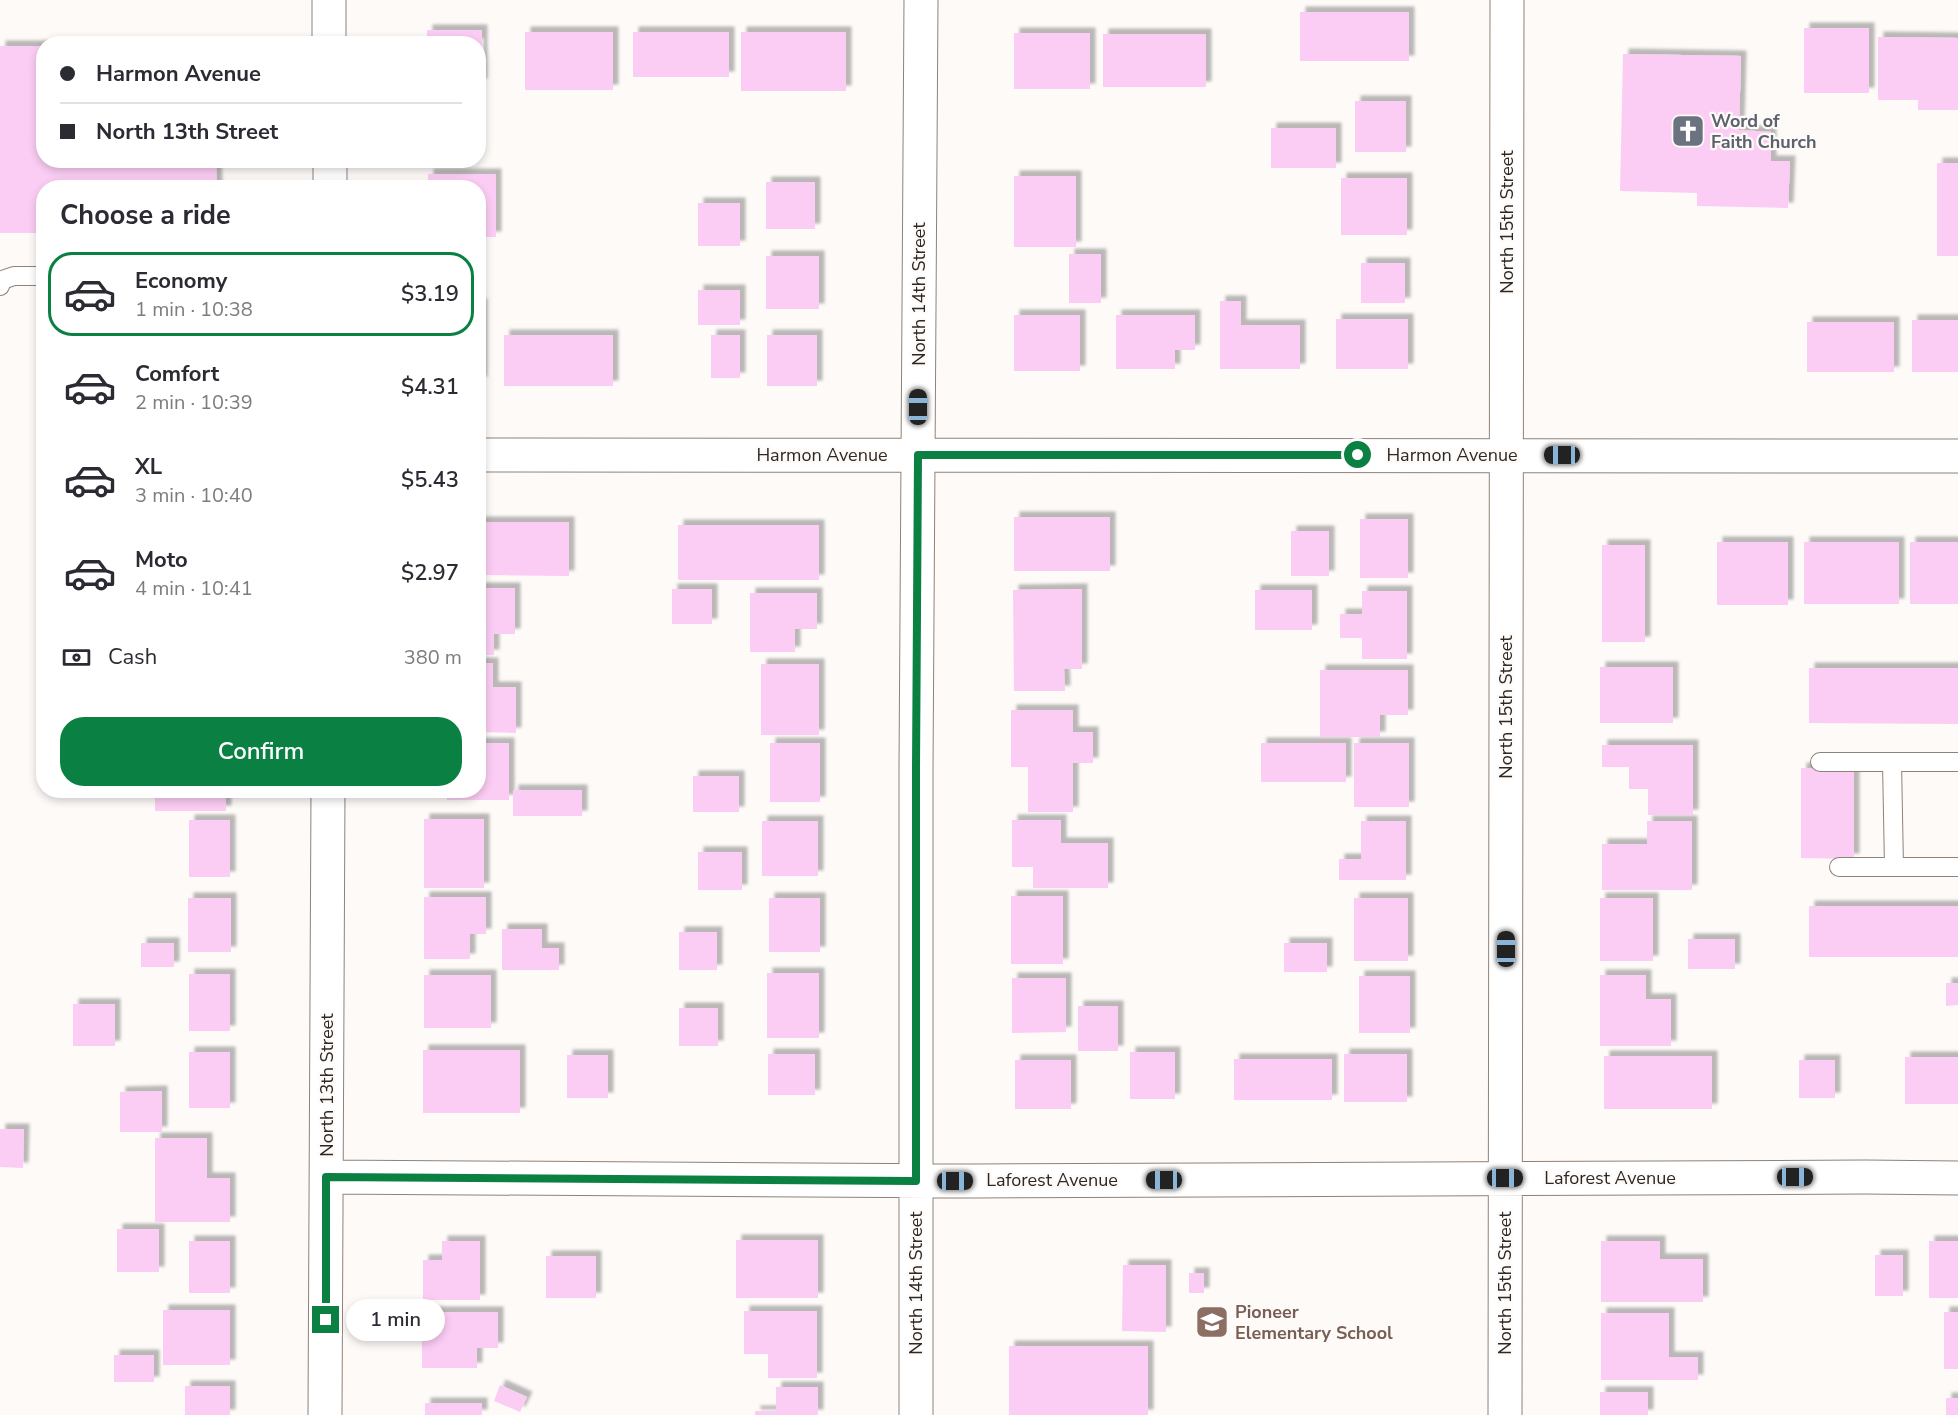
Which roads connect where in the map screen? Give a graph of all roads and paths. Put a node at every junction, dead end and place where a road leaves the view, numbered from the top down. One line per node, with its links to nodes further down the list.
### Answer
1 (329, 0): 4 (street)
2 (921, 0): 8 (street, North 14th Street)
3 (1507, 0): 9 (street, North 15th Street)
4 (329, 36)
5 (36, 276): 6 (lane)
6 (0, 286)
7 (486, 455): 8 (street, Harmon Avenue)
8 (918, 455): 9 (street, Harmon Avenue); 21 (street, North 14th Street)
9 (1506, 455): 10 (street, Harmon Avenue); 19 (street, North 15th Street)
10 (1958, 456)
11 (1820, 762): 12 (lane)
12 (1892, 762): 13 (lane); 16 (lane)
13 (1958, 762)
14 (328, 798): 18 (street, North 13th Street)
15 (1839, 867): 16 (lane)
16 (1894, 867): 17 (lane)
17 (1958, 867)
18 (326, 1177): 21 (street, Laforest Avenue); 22 (street, North 13th Street)
19 (1505, 1178): 20 (street, Laforest Avenue); 21 (street, Laforest Avenue); 24 (street, North 15th Street)
20 (1958, 1178)
21 (916, 1181): 23 (street, North 14th Street)
22 (326, 1415)
23 (916, 1415)
24 (1505, 1415)

